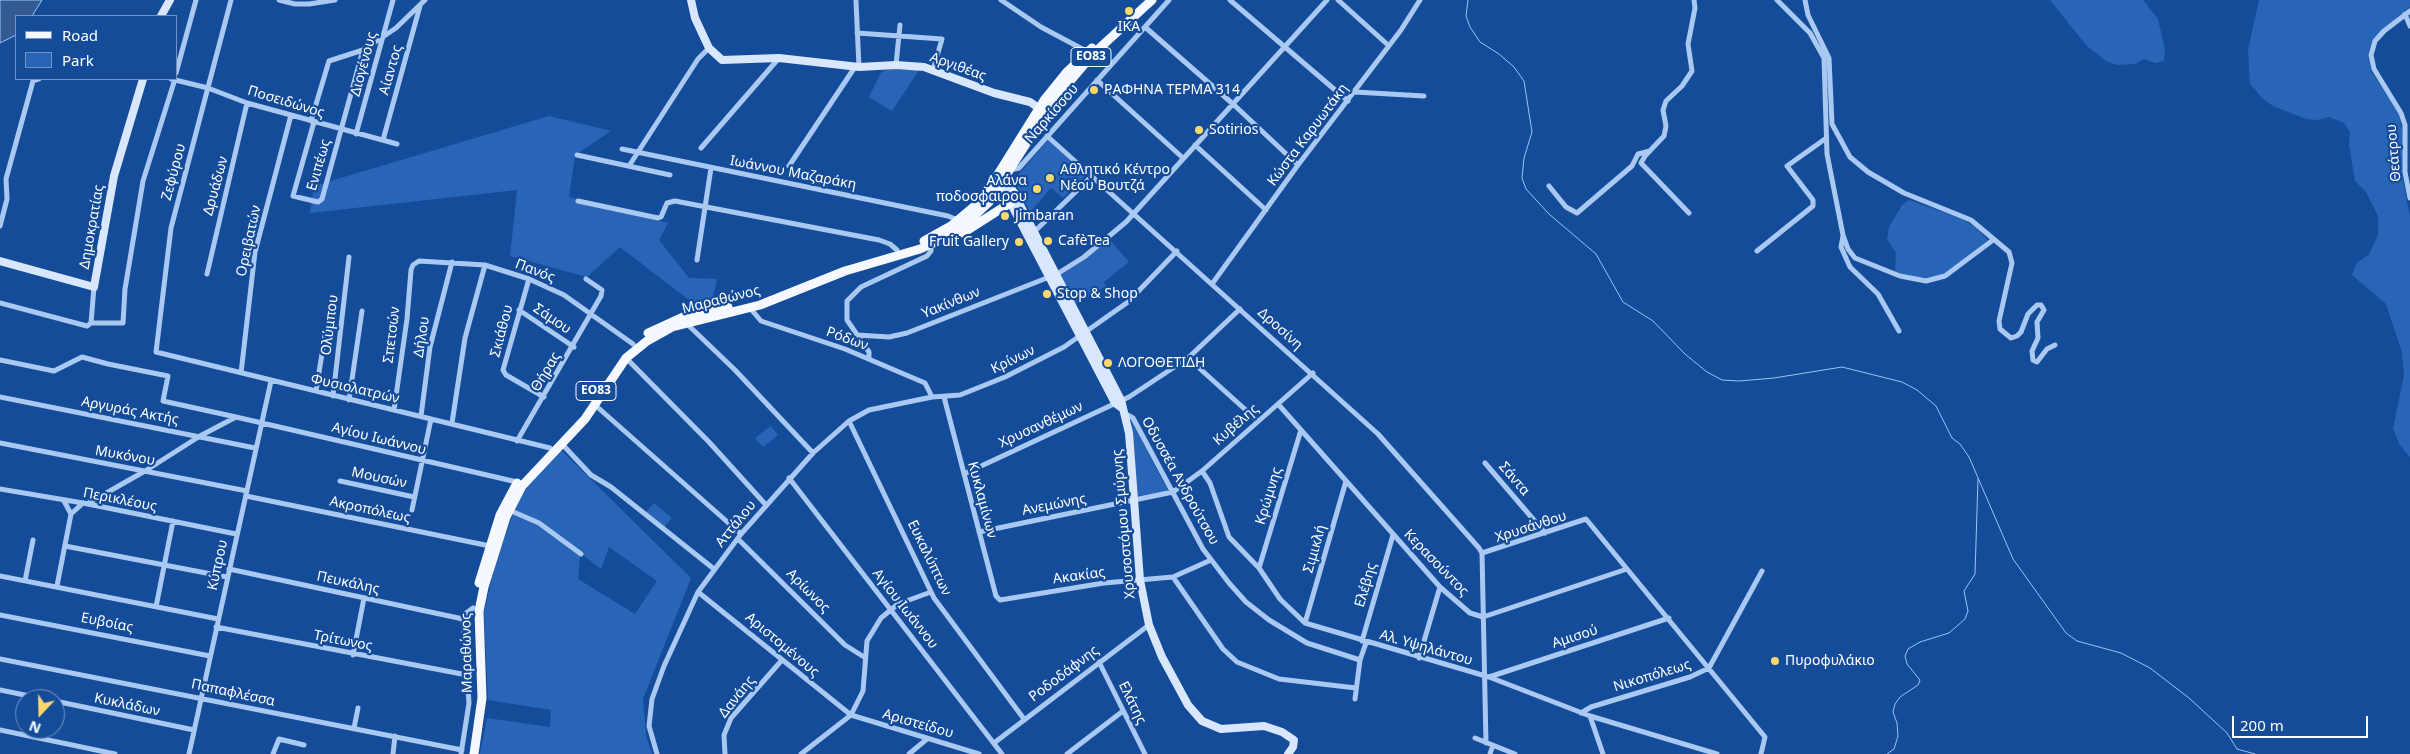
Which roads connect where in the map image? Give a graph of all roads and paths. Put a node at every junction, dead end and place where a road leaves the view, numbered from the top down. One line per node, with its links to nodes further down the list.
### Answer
1 (170, 0): 23 (street)
2 (196, 0): 37 (street)
3 (231, 0): 45 (street, Ζεφύρου)
4 (279, 0): 5 (street)
5 (335, 0)
6 (393, 0): 29 (street, Διογένους)
7 (424, 0): 21 (street)
8 (1001, 0): 34 (street)
9 (1143, 0): 34 (main road, Μαραθώνος / ΕΟ83)
10 (1152, 0): 51 (main road, Μαραθώνος / ΕΟ83)
11 (1169, 0): 26 (street, Ναρκίσσου)
12 (1230, 0): 31 (street)
13 (1327, 0): 31 (street, Υακίνθων)
14 (1338, 0): 30 (street)
15 (1420, 0): 30 (street, Κώστα Καρυωτάκη)
16 (1694, 0): 63 (street)
17 (1777, 0): 57 (street)
18 (1805, 0): 90 (street)
19 (692, 1): 32 (street)
20 (856, 1): 27 (street)
21 (420, 6): 29 (street); 58 (street, Αίαντος)
22 (2408, 12): 25 (street); 78 (street, Θεάτρου)
23 (162, 15)
24 (900, 24): 28 (street)
25 (2410, 26)
26 (1145, 27): 44 (street, Ναρκίσσου); 50 (street)
27 (857, 33): 28 (street); 38 (street)
28 (899, 36): 36 (street); 39 (street)
29 (382, 37): 33 (street); 55 (street, Διογένους)
30 (1388, 45): 46 (street, Κώστα Καρυωτάκη)
31 (1284, 47): 48 (street); 50 (street, Υακίνθων)
32 (709, 48): 35 (street, Αργιθέας); 64 (street)
33 (363, 50): 53 (street); 54 (street, Ενιπέως)
34 (1088, 52): 51 (main road, Μαραθώνος / ΕΟ83)
35 (778, 58): 38 (street, Αργιθέας); 61 (street)
36 (896, 65): 38 (street, Αργιθέας); 39 (street, Αργιθέας)
37 (178, 66)
38 (857, 67): 69 (street)
39 (932, 70): 51 (street, Αργιθέας)
40 (35, 80): 76 (street)
41 (143, 80): 106 (street, Δημοκρατίας)
42 (173, 80): 113 (street)
43 (177, 80): 45 (street, Ποσειδώνος)
44 (1097, 80): 56 (street, Ναρκίσσου); 66 (street)
45 (208, 88): 49 (street, Ποσειδώνος); 122 (street, Ζεφύρου)
46 (1354, 92): 47 (street); 48 (street, Κώστα Καρυωτάκη)
47 (1424, 96)
48 (1348, 101): 67 (street, Κώστα Καρυωτάκη)
49 (247, 104): 52 (street, Ποσειδώνος); 101 (street, Δρυάδων)
50 (1233, 104): 60 (street, Υακίνθων); 67 (street)
51 (1041, 113): 72 (main road, Μαραθώνος / ΕΟ83)
52 (291, 115): 53 (street, Ποσειδώνος); 127 (street, Ορειβατών)
53 (312, 122): 54 (street, Ποσειδώνος); 54 (street, Ενιπέως)
54 (341, 130): 55 (street, Ποσειδώνος)
55 (356, 134): 58 (street, Ποσειδώνος)
56 (1047, 136): 72 (street, Ναρκίσσου); 73 (street, Δροσίνη)
57 (1825, 138): 88 (street); 93 (street)
58 (383, 140): 59 (street, Ποσειδώνος)
59 (396, 144)
60 (1196, 145): 66 (street, Υακίνθων); 82 (street)
61 (702, 148)
62 (622, 149): 64 (street, Ιωάννου Μαζαράκη)
63 (1651, 151): 74 (street); 83 (street)
64 (638, 152): 68 (street); 70 (street, Ιωάννου Μαζαράκη)
65 (577, 155): 68 (street)
66 (1183, 158): 84 (street, Υακίνθων)
67 (1298, 165): 82 (street, Κώστα Καρυωτάκη)
68 (629, 166): 71 (street)
69 (789, 166)
70 (711, 168): 81 (street); 85 (street, Ιωάννου Μαζαράκη)
71 (670, 175)
72 (1003, 176): 77 (street, Χρυσοστόμου Σμύρνης); 80 (street, Χρυσοστόμου Σμύρνης); 85 (main road, Μαραθώνος / ΕΟ83); 89 (main road, Μαραθώνος / ΕΟ83)
73 (1092, 176): 84 (street, Δροσίνη); 87 (street)
74 (1549, 186)
75 (0, 187): 76 (street)
76 (6, 189): 86 (street)
77 (1014, 193): 80 (main road); 87 (street, Χρυσοστόμου Σμύρνης)
78 (2410, 198)
79 (578, 201): 81 (street)
80 (1010, 203): 89 (main road); 102 (street, Χρυσοστόμου Σμύρνης)
81 (704, 208): 92 (street); 97 (street)
82 (1266, 210): 105 (street, Κώστα Καρυωτάκη)
83 (1689, 213)
84 (1133, 214): 94 (street, Δροσίνη); 102 (street, Υακίνθων)
85 (959, 221): 92 (main road, Μαραθώνος / ΕΟ83)
86 (0, 226)
87 (1034, 232): 102 (street, Χρυσοστόμου Σμύρνης)
88 (1843, 235): 90 (street); 115 (street)
89 (950, 236): 91 (main road, Μαραθώνος / ΕΟ83)
90 (1993, 240): 120 (street)
91 (931, 245): 108 (main road, Μαραθώνος / ΕΟ83); 117 (street)
92 (897, 250): 119 (main road, Μαραθώνος / ΕΟ83)
93 (1757, 251)
94 (1177, 252): 105 (street, Δροσίνη); 116 (street, Κρίνων)
95 (349, 257): 131 (street, Ολύμπου)
96 (0, 260): 106 (street, Δημοκρατίας)
97 (697, 260)
98 (452, 262): 99 (street, Πανός); 100 (street, Πανός); 141 (street, Δήλου)
99 (415, 264): 140 (street, Σπετσών)
100 (485, 265): 103 (street, Πανός); 147 (street)
101 (207, 274)
102 (1052, 275): 116 (street, Χρυσοστόμου Σμύρνης); 117 (street, Υακίνθων)
103 (529, 279): 111 (street, Σκιάθου); 112 (street, Πανός)
104 (586, 279): 112 (street, Θήρας)
105 (1212, 284): 109 (street, Δροσίνη)
106 (94, 287): 113 (street)
107 (0, 303): 113 (street)
108 (750, 308): 114 (main road, Μαραθώνος / ΕΟ83); 125 (street, Ρόδων)
109 (1240, 309): 124 (street, Χρυσανθέμων); 128 (street, Δροσίνη)
110 (362, 310): 136 (street)
111 (519, 310): 121 (street, Σάμου); 133 (street, Σκιάθου)
112 (592, 314): 119 (street, Πανός); 121 (street, Θήρας)
113 (91, 323)
114 (686, 323): 123 (main road, Μαραθώνος / ΕΟ83); 155 (street)
115 (1899, 330)
116 (1084, 334): 135 (street, Κρίνων); 138 (street, Χρυσοστόμου Σμύρνης)
117 (858, 335): 125 (street)
118 (325, 336): 130 (street)
119 (633, 344): 154 (main road, Μαραθώνος / ΕΟ83)
120 (2055, 346)
121 (574, 347): 133 (street, Θήρας)
122 (156, 352): 127 (street, Φυσιολατρών)
123 (626, 358): 137 (main road, Μαραθώνος / ΕΟ83); 172 (street)
124 (1188, 358): 138 (street, Χρυσανθέμων); 145 (street)
125 (870, 359): 134 (street, Ρόδων)
126 (0, 360): 142 (street, Αγίου Ιωάννου)
127 (241, 373): 129 (street, Φυσιολατρών)
128 (1313, 373): 139 (street, Κυβέλης); 185 (street, Δροσίνη)
129 (271, 381): 130 (street, Φυσιολατρών); 146 (street, Κύπρου)
130 (316, 391): 131 (street, Φυσιολατρών)
131 (333, 396): 136 (street, Φυσιολατρών)
132 (0, 397): 149 (street, Αργυράς Ακτής)
133 (544, 397): 150 (street, Θήρας)
134 (932, 397): 135 (street, Αττάλου); 144 (street, Αττάλου)
135 (944, 397): 160 (street, Κυκλαμίνων)
136 (349, 400): 140 (street, Φυσιολατρών)
137 (595, 404): 152 (main road, Μαραθώνος / ΕΟ83); 181 (street, Αρίωνος)
138 (1122, 404): 160 (street, Χρυσανθέμων); 166 (street, Οδυσσέα Ανδρούτσου); 169 (street, Χρυσοστόμου Σμύρνης)
139 (1278, 404): 145 (street, Κυβέλης); 148 (street, Κερασούντος)
140 (394, 410): 141 (street, Φυσιολατρών)
141 (421, 416): 143 (street, Φυσιολατρών)
142 (236, 417): 146 (street, Αγίου Ιωάννου); 149 (street)
143 (431, 418): 147 (street, Φυσιολατρών); 156 (street, Μουσών)
144 (849, 420): 155 (street, Αττάλου); 202 (street, Ευκαλύπτων)
145 (1258, 420): 159 (street, Κυβέλης)
146 (260, 423): 153 (street, Κύπρου); 156 (street, Αγίου Ιωάννου)
147 (452, 423): 150 (street, Φυσιολατρών)
148 (1301, 430): 163 (street, Κερασούντος); 189 (street, Κρώμνης)
149 (200, 436): 153 (street, Αργυράς Ακτής); 158 (street)
150 (517, 441): 154 (street, Φυσιολατρών)
151 (0, 443): 158 (street, Μυκόνου)
152 (562, 444): 174 (main road, Μαραθώνος / ΕΟ83); 191 (street)
153 (255, 448): 167 (street, Κύπρου)
154 (550, 448): 164 (main road, Μαραθώνος / ΕΟ83)
155 (813, 453): 161 (street, Αττάλου)
156 (422, 461): 164 (street, Αγίου Ιωάννου); 168 (street, Μουσών)
157 (1485, 463): 178 (street, Σάντα)
158 (145, 471): 167 (street, Μυκόνου); 171 (street)
159 (1202, 471): 166 (street, Κυβέλης); 189 (street, Αλ. Υψηλάντου)
160 (964, 474): 177 (street, Κυκλαμίνων)
161 (789, 478): 172 (street, Αττάλου); 207 (street, Αγίου Ιωάννου)
162 (340, 481): 168 (street, Μουσών)
163 (1346, 481): 180 (street, Κερασούντος); 213 (street, Σιμικλή)
164 (517, 482): 184 (main road, Μαραθώνος / ΕΟ83)
165 (0, 489): 170 (street, Περικλέους)
166 (1172, 492): 169 (street, Ανεμώνης); 187 (street, Οδυσσέα Ανδρούτσου)
167 (246, 494): 179 (street, Κύπρου); 184 (street, Ακροπόλεως)
168 (414, 497): 173 (street, Μουσών)
169 (1134, 500): 177 (street, Ανεμώνης); 197 (street, Χρυσοστόμου Σμύρνης)
170 (64, 501): 171 (street, Περικλέους); 175 (street)
171 (85, 503): 175 (street); 176 (street, Περικλέους)
172 (766, 505): 181 (street, Αττάλου)
173 (412, 510)
174 (509, 510): 186 (street); 255 (main road, Μαραθώνος / ΕΟ83)
175 (71, 514): 183 (street)
176 (172, 521): 179 (street, Περικλέους); 188 (street)
177 (979, 532): 204 (street, Κυκλαμίνων)
178 (1545, 533): 185 (street, Χρυσάνθου); 192 (street, Χρυσάνθου)
179 (236, 534): 190 (street, Κύπρου)
180 (1393, 535): 200 (street, Κερασούντος); 216 (street, Ελέβης)
181 (740, 536): 191 (street, Αττάλου); 219 (street, Αρίωνος)
182 (33, 540): 198 (street)
183 (65, 546): 188 (street); 199 (street)
184 (490, 546): 206 (main road, Μαραθώνος / ΕΟ83)
185 (1482, 553): 209 (street)
186 (581, 554)
187 (1211, 560): 196 (street, Ακακίας); 223 (street, Οδυσσέα Ανδρούτσου)
188 (164, 564): 195 (street); 205 (street)
189 (1259, 568): 213 (street, Αλ. Υψηλάντου)
190 (228, 569): 195 (street, Κύπρου); 203 (street, Πευκάλης)
191 (714, 569): 201 (street, Αττάλου)
192 (1627, 569): 209 (street); 211 (street)
193 (1762, 571): 225 (street, Νικοπόλεως)
194 (0, 576): 198 (street)
195 (227, 577): 212 (street, Κύπρου)
196 (1174, 577): 197 (street, Ακακίας); 228 (street)
197 (1140, 580): 204 (street, Ακακίας); 214 (street, Χρυσοστόμου Σμύρνης)
198 (25, 581): 199 (street)
199 (57, 586): 205 (street)
200 (1440, 587): 209 (street, Κερασούντος); 220 (street)
201 (698, 592): 222 (street, Αριστομένους); 256 (street, Αττάλου)
202 (931, 592): 207 (street); 239 (street, Ευκαλύπτων)
203 (364, 598): 210 (street, Πευκάλης); 217 (street)
204 (1006, 600)
205 (156, 607): 212 (street)
206 (473, 608): 210 (street); 250 (main road, Μαραθώνος / ΕΟ83)
207 (890, 609): 219 (street); 246 (street, Αγίου Ιωάννου)
208 (0, 615): 218 (street, Ευβοίας)
209 (1483, 617): 227 (street)
210 (464, 618): 226 (street)
211 (1669, 618): 225 (street); 227 (street, Αμισού)
212 (218, 619): 215 (street, Κύπρου)
213 (1305, 623): 216 (street, Αλ. Υψηλάντου)
214 (1149, 625): 224 (street, Ροδοδάφνης); 264 (street, Χρυσοστόμου Σμύρνης)
215 (216, 627): 217 (street, Τρίτωνος); 218 (street, Κύπρου)
216 (1364, 642): 220 (street, Αλ. Υψηλάντου); 223 (street, Ελέβης)
217 (353, 655): 226 (street, Τρίτωνος)
218 (210, 656): 231 (street, Κύπρου)
219 (864, 657): 237 (street)
220 (1419, 658): 227 (street, Αλ. Υψηλάντου)
221 (0, 659): 231 (street, Παπαφλέσσα)
222 (782, 660): 237 (street, Αριστομένους); 257 (street, Δανάης)
223 (1360, 660): 228 (street, Ελέβης)
224 (1099, 662): 235 (street, Ελάτης); 239 (street, Ροδοδάφνης)
225 (1709, 668): 236 (street, Νικοπόλεως); 269 (street)
226 (467, 675): 250 (street)
227 (1486, 677): 236 (street, Αλ. Υψηλάντου); 247 (street)
228 (1356, 688): 232 (street, Ελέβης)
229 (0, 690): 230 (street)
230 (15, 693)
231 (201, 698): 240 (street, Παπαφλέσσα); 242 (street, Κύπρου)
232 (1354, 699)
233 (65, 703): 242 (street, Κυκλάδων)
234 (358, 708): 240 (street)
235 (1123, 711): 262 (street); 263 (street, Ελάτης)
236 (1581, 713): 238 (street, Αλ. Υψηλάντου)
237 (851, 715): 245 (street, Αριστείδου); 258 (street)
238 (1590, 716): 267 (street); 268 (street, Αλ. Υψηλάντου)
239 (1024, 719): 246 (street, Ροδοδάφνης)
240 (354, 728): 243 (street, Παπαφλέσσα)
241 (0, 730): 251 (street)
242 (194, 730): 252 (street, Κύπρου)
243 (395, 736): 250 (street, Παπαφλέσσα); 254 (street)
244 (1475, 738): 247 (street)
245 (927, 739): 259 (street); 260 (street, Αριστείδου)
246 (994, 743): 261 (street, Αγίου Ιωάννου)
247 (1486, 743): 249 (street)
248 (304, 745): 253 (street)
249 (1493, 745): 265 (street); 266 (street)
250 (464, 753)
251 (115, 754)
252 (188, 754)
253 (273, 754)
254 (392, 754)
255 (474, 754)
256 (657, 754)
257 (725, 754)
258 (801, 754)
259 (910, 754)
260 (979, 754)
261 (1002, 754)
262 (1067, 754)
263 (1145, 754)
264 (1288, 754)
265 (1490, 754)
266 (1515, 754)
267 (1603, 754)
268 (1717, 754)
269 (1760, 754)

